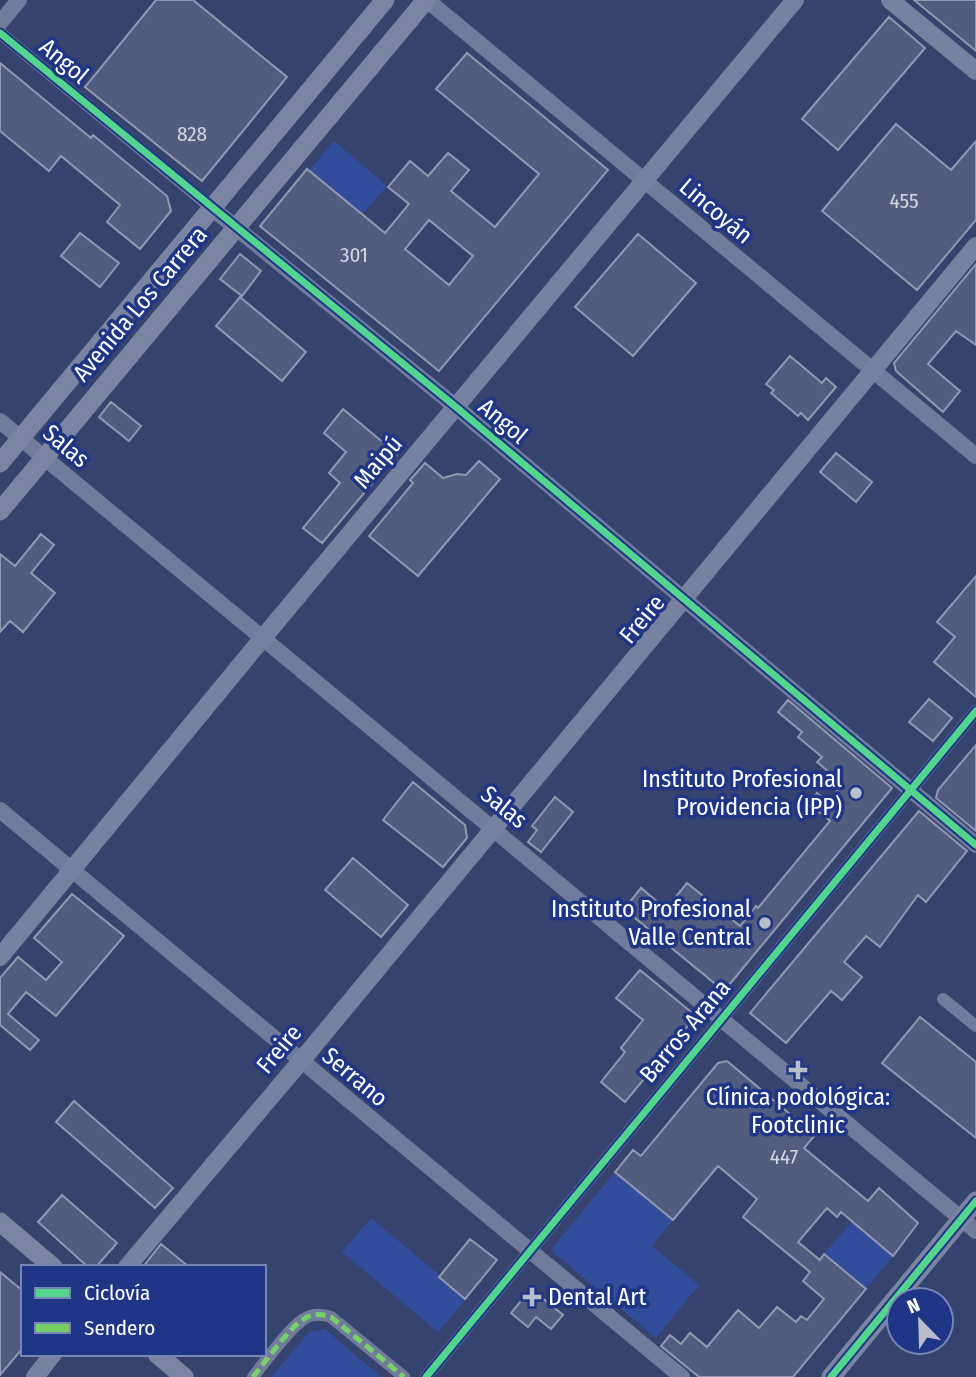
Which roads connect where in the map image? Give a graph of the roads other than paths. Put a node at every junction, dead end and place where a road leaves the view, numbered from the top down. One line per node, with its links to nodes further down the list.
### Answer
1 (19, 0): 6 (street)
2 (385, 0): 10 (main road, Avenida Los Carrera)
3 (427, 0): 9 (street, Lincoyán); 11 (main road, Avenida Los Carrera)
4 (795, 0): 9 (main road, Maipú)
5 (891, 0): 8 (main road)
6 (0, 23)
7 (0, 33): 10 (street, Angol)
8 (976, 71)
9 (645, 181): 13 (street, Lincoyán); 14 (main road, Maipú)
10 (213, 209): 11 (street, Angol); 16 (main road, Avenida Los Carrera)
11 (236, 229): 14 (street, Angol); 18 (main road, Avenida Los Carrera)
12 (976, 246): 13 (main road, Freire)
13 (873, 371): 17 (street, Lincoyán); 21 (main road, Freire)
14 (456, 407): 21 (street, Angol); 22 (main road, Maipú)
15 (0, 421): 16 (street, Salas)
16 (21, 438): 18 (street, Salas); 19 (main road, Avenida Los Carrera)
17 (976, 456)
18 (44, 458): 20 (main road, Avenida Los Carrera); 22 (street, Salas)
19 (0, 463)
20 (0, 511)
21 (684, 599): 24 (street, Angol); 26 (main road, Freire)
22 (262, 639): 26 (street, Salas); 28 (main road, Maipú)
23 (976, 711): 24 (street, Barros Arana)
24 (910, 789): 27 (street, Angol); 31 (street, Barros Arana)
25 (0, 810): 28 (street, Serrano)
26 (494, 828): 31 (street, Salas); 33 (main road, Freire)
27 (976, 845)
28 (72, 870): 29 (main road, Maipú); 33 (street, Serrano)
29 (0, 957)
30 (943, 999): 32 (street)
31 (721, 1018): 36 (street, Salas); 37 (street, Barros Arana)
32 (976, 1025)
33 (300, 1061): 37 (street, Serrano); 39 (main road, Freire)
34 (976, 1201): 36 (main road)
35 (0, 1222): 38 (main road)
36 (969, 1225): 48 (main road)
37 (529, 1250): 46 (street, Barros Arana); 47 (street, Serrano)
38 (51, 1265)
39 (129, 1265)
40 (52, 1356): 42 (main road)
41 (159, 1356): 43 (main road)
42 (35, 1377)
43 (184, 1377)
44 (253, 1377): 45 (street)
45 (404, 1377)
46 (426, 1377)
47 (682, 1377)
48 (831, 1377)

